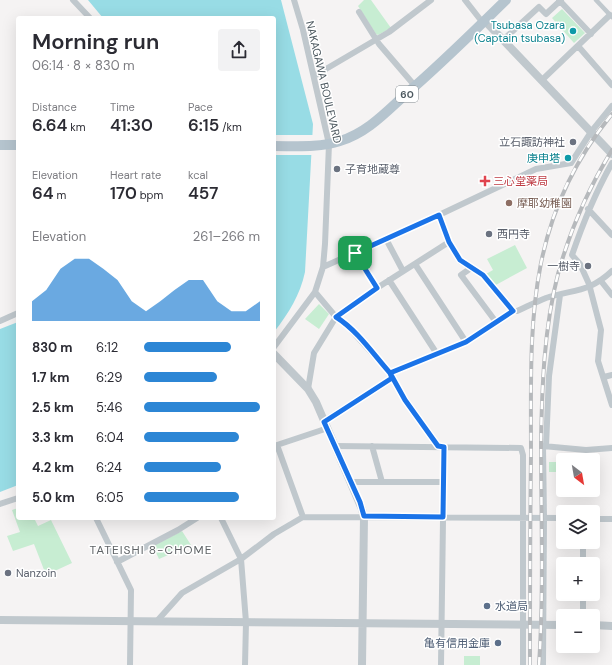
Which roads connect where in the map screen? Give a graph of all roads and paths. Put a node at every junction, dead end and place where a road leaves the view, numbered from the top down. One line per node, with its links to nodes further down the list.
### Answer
1 (73, 0): 9 (street)
2 (294, 0): 16 (street, NAKAGAWA BOULEVARD)
3 (431, 0): 13 (street)
4 (465, 0): 11 (street)
5 (506, 0): 11 (main road, 60)
6 (560, 0): 12 (street); 14 (street)
7 (596, 0): 10 (street)
8 (359, 12): 13 (street)
9 (88, 16)
10 (611, 16): 12 (street)
11 (484, 22): 14 (street); 19 (main road, 60)
12 (591, 34): 15 (street)
13 (376, 40): 16 (street); 19 (street)
14 (503, 40): 17 (street)
15 (578, 46): 17 (street); 18 (street)
16 (314, 76): 22 (street, NAKAGAWA BOULEVARD)
17 (542, 80): 21 (street)
18 (612, 85)
19 (415, 86): 22 (main road, 60)
20 (612, 106): 21 (street)
21 (591, 132): 26 (street); 29 (street)
22 (329, 144): 25 (main road, 60); 35 (street, NAKAGAWA BOULEVARD)
23 (0, 145): 24 (main road)
24 (16, 145)
25 (276, 146)
26 (612, 154)
27 (612, 163): 28 (street)
28 (588, 209): 30 (street); 41 (street)
29 (439, 215): 31 (street); 32 (street)
30 (612, 235)
31 (386, 239): 33 (street); 37 (street)
32 (449, 242): 34 (street); 36 (street)
33 (355, 253): 35 (street); 42 (street)
34 (416, 264): 37 (street); 51 (street)
35 (323, 267): 43 (street, NAKAGAWA BOULEVARD)
36 (471, 268): 46 (street); 50 (street)
37 (403, 271): 39 (street)
38 (612, 271): 40 (street)
39 (390, 280): 42 (street); 53 (street)
40 (601, 281): 41 (street); 45 (street)
41 (590, 287): 44 (street); 57 (street)
42 (377, 288): 48 (street)
43 (315, 292): 48 (street); 52 (street, NAKAGAWA BOULEVARD)
44 (560, 295): 46 (street); 65 (street)
45 (612, 295)
46 (513, 311): 50 (street)
47 (16, 314): 49 (street)
48 (336, 317): 56 (street); 58 (street)
49 (0, 320)
50 (496, 322): 51 (street)
51 (466, 342): 53 (street)
52 (276, 344)
53 (437, 354): 56 (street)
54 (276, 356): 58 (street)
55 (612, 374): 57 (street)
56 (391, 375): 60 (street); 64 (street)
57 (604, 377): 59 (street)
58 (308, 389): 60 (street)
59 (612, 405)
60 (326, 425): 61 (street); 62 (street)
61 (276, 445)
62 (335, 446): 63 (street); 68 (street)
63 (372, 446): 64 (street); 69 (street)
64 (441, 446): 70 (street); 76 (street)
65 (545, 446): 67 (street); 77 (street)
66 (276, 448): 74 (street)
67 (612, 448)
68 (350, 482): 69 (street); 73 (street)
69 (382, 482): 70 (street)
70 (443, 482): 75 (street)
71 (16, 499): 72 (street)
72 (0, 504)
73 (364, 516): 74 (street); 75 (street); 90 (street)
74 (303, 517): 84 (street)
75 (443, 517): 76 (street); 91 (street)
76 (523, 518): 77 (street); 92 (street)
77 (544, 518): 78 (street); 93 (street)
78 (556, 518)
79 (600, 519): 80 (street)
80 (612, 519)
81 (97, 520): 85 (street)
82 (194, 520): 85 (street)
83 (222, 520): 84 (street)
84 (240, 559): 88 (street); 89 (street)
85 (117, 562): 87 (street)
86 (0, 620): 87 (street)
87 (131, 621): 88 (street); 97 (street)
88 (157, 621): 89 (street)
89 (246, 622): 90 (street); 98 (street)
90 (363, 623): 91 (street); 99 (street)
91 (442, 624): 92 (street); 100 (street)
92 (523, 624): 93 (street); 101 (street)
93 (543, 625): 94 (street); 102 (street)
94 (556, 625)
95 (600, 625): 96 (street)
96 (612, 626)
97 (130, 665)
98 (245, 665)
99 (362, 665)
100 (441, 665)
101 (522, 665)
102 (543, 665)

